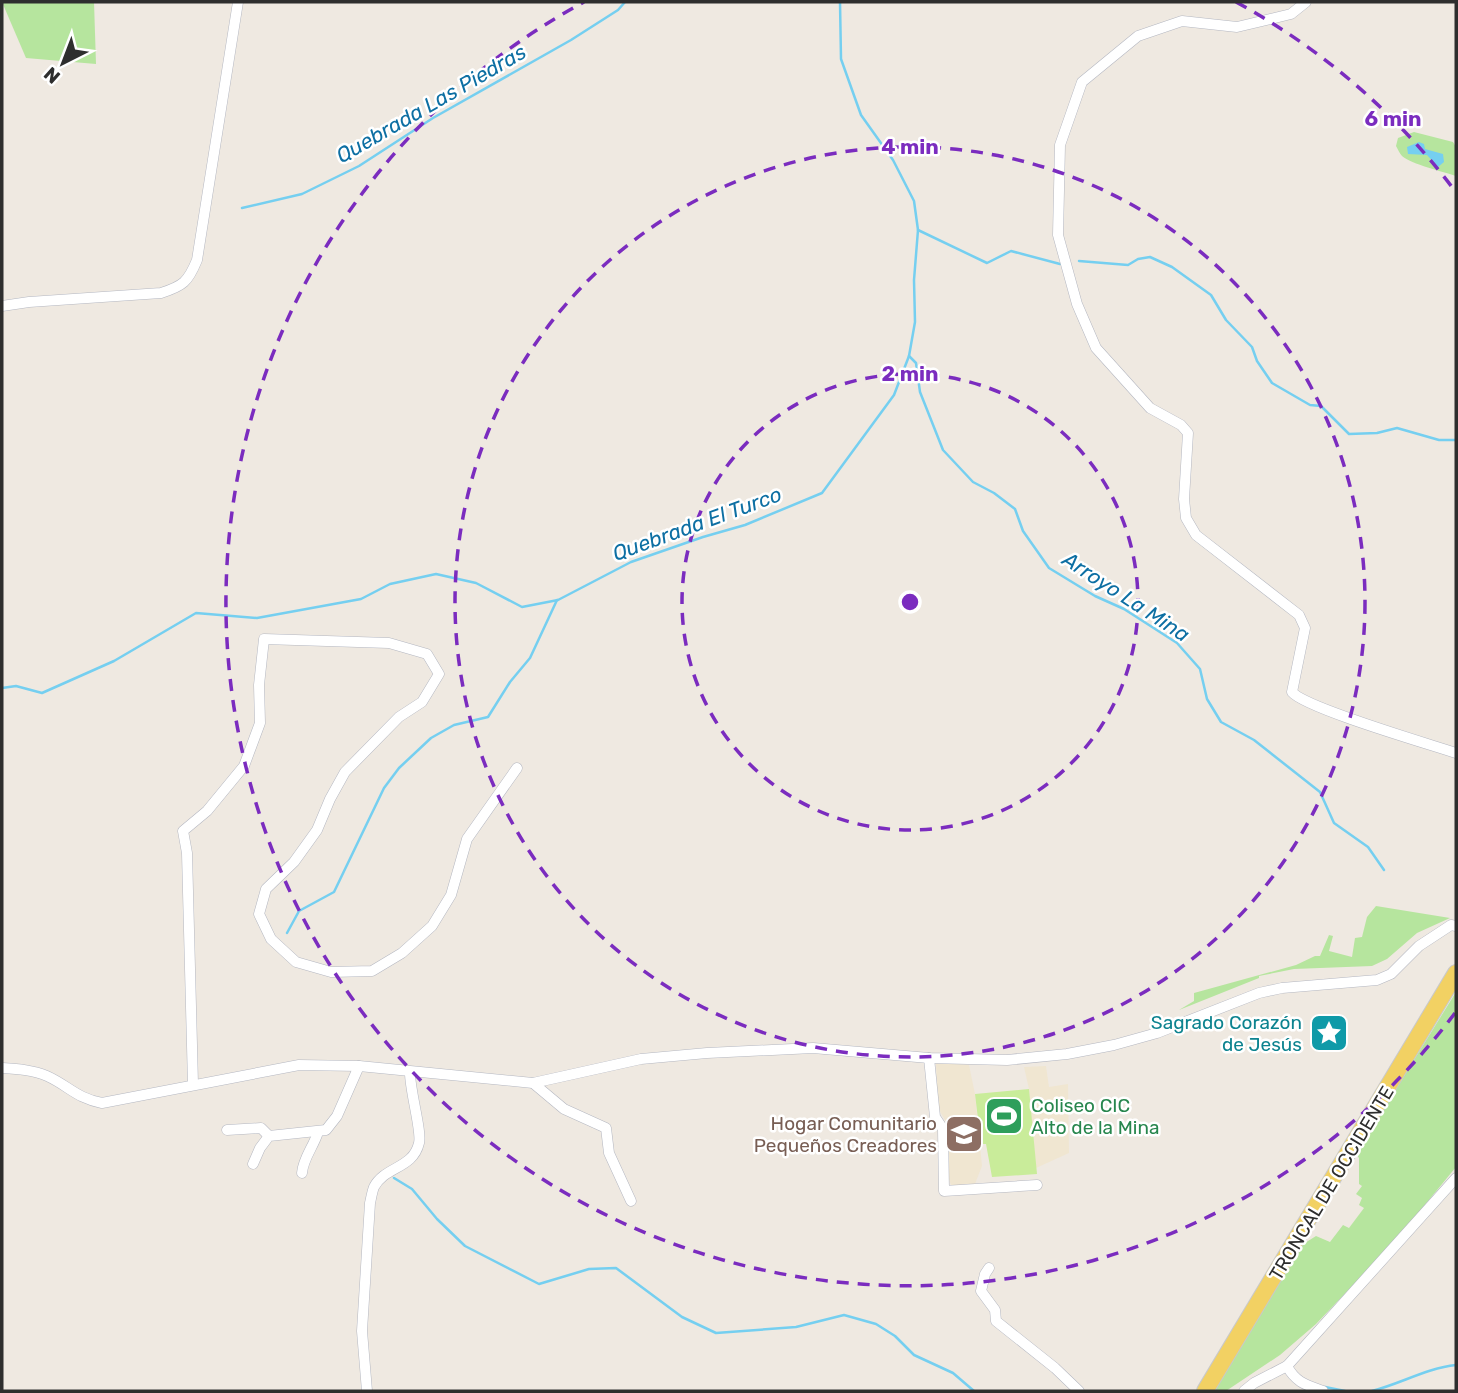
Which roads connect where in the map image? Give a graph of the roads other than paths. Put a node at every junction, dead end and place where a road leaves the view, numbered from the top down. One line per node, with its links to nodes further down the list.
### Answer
1 (238, 2): 3 (street)
2 (1306, 2): 4 (street)
3 (2, 306)
4 (1456, 753)
5 (517, 768): 13 (street)
6 (1456, 926): 8 (street)
7 (1456, 973): 26 (main road, TRONCAL DE OCCIDENTE)
8 (929, 1058): 12 (street); 20 (street)
9 (359, 1066): 11 (street); 13 (street); 15 (street)
10 (2, 1068): 13 (street)
11 (410, 1073): 12 (street); 24 (street)
12 (533, 1083): 21 (street)
13 (193, 1084)
14 (227, 1130): 16 (street)
15 (318, 1132): 16 (street); 18 (street)
16 (269, 1136): 17 (street)
17 (253, 1164)
18 (302, 1173)
19 (1456, 1178): 23 (street)
20 (1037, 1185)
21 (631, 1201)
22 (989, 1268): 25 (street)
23 (1287, 1366): 27 (street); 28 (street)
24 (367, 1391)
25 (1079, 1391)
26 (1205, 1391)
27 (1244, 1391)
28 (1323, 1391)

